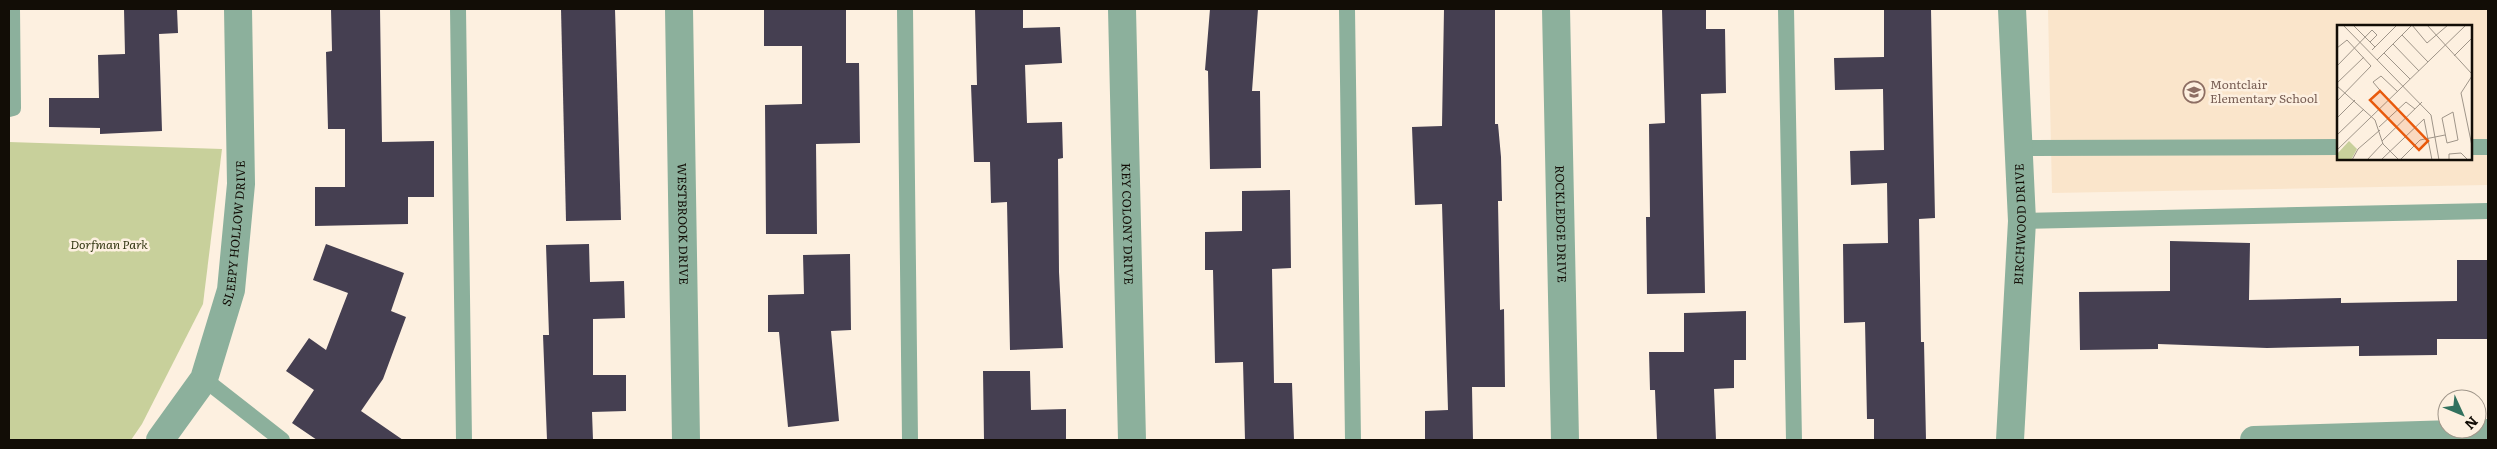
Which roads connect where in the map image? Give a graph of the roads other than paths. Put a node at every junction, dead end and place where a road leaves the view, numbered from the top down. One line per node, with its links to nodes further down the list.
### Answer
1 (12, 9): 11 (lane)
2 (238, 9): 18 (street, SLEEPY HOLLOW DRIVE)
3 (458, 9): 22 (lane)
4 (679, 9): 23 (street, WESTBROOK DRIVE)
5 (905, 9): 24 (lane)
6 (1122, 9): 25 (street, KEY COLONY DRIVE)
7 (1347, 9): 26 (lane)
8 (1556, 9): 27 (street, ROCKLEDGE DRIVE)
9 (1786, 9): 28 (lane)
10 (2012, 9): 15 (street, BIRCHWOOD DRIVE)
11 (9, 109)
12 (2337, 147): 15 (lane)
13 (2472, 147): 14 (lane)
14 (2488, 147)
15 (2019, 148): 17 (street, BIRCHWOOD DRIVE)
16 (2488, 211): 17 (lane)
17 (2022, 221): 29 (street, BIRCHWOOD DRIVE)
18 (204, 378): 20 (street, SLEEPY HOLLOW DRIVE); 21 (lane)
19 (2488, 433): 30 (street)
20 (160, 440)
21 (282, 440)
22 (464, 440)
23 (686, 440)
24 (910, 440)
25 (1132, 440)
26 (1353, 440)
27 (1564, 440)
28 (1794, 440)
29 (2010, 440)
30 (2254, 440)

